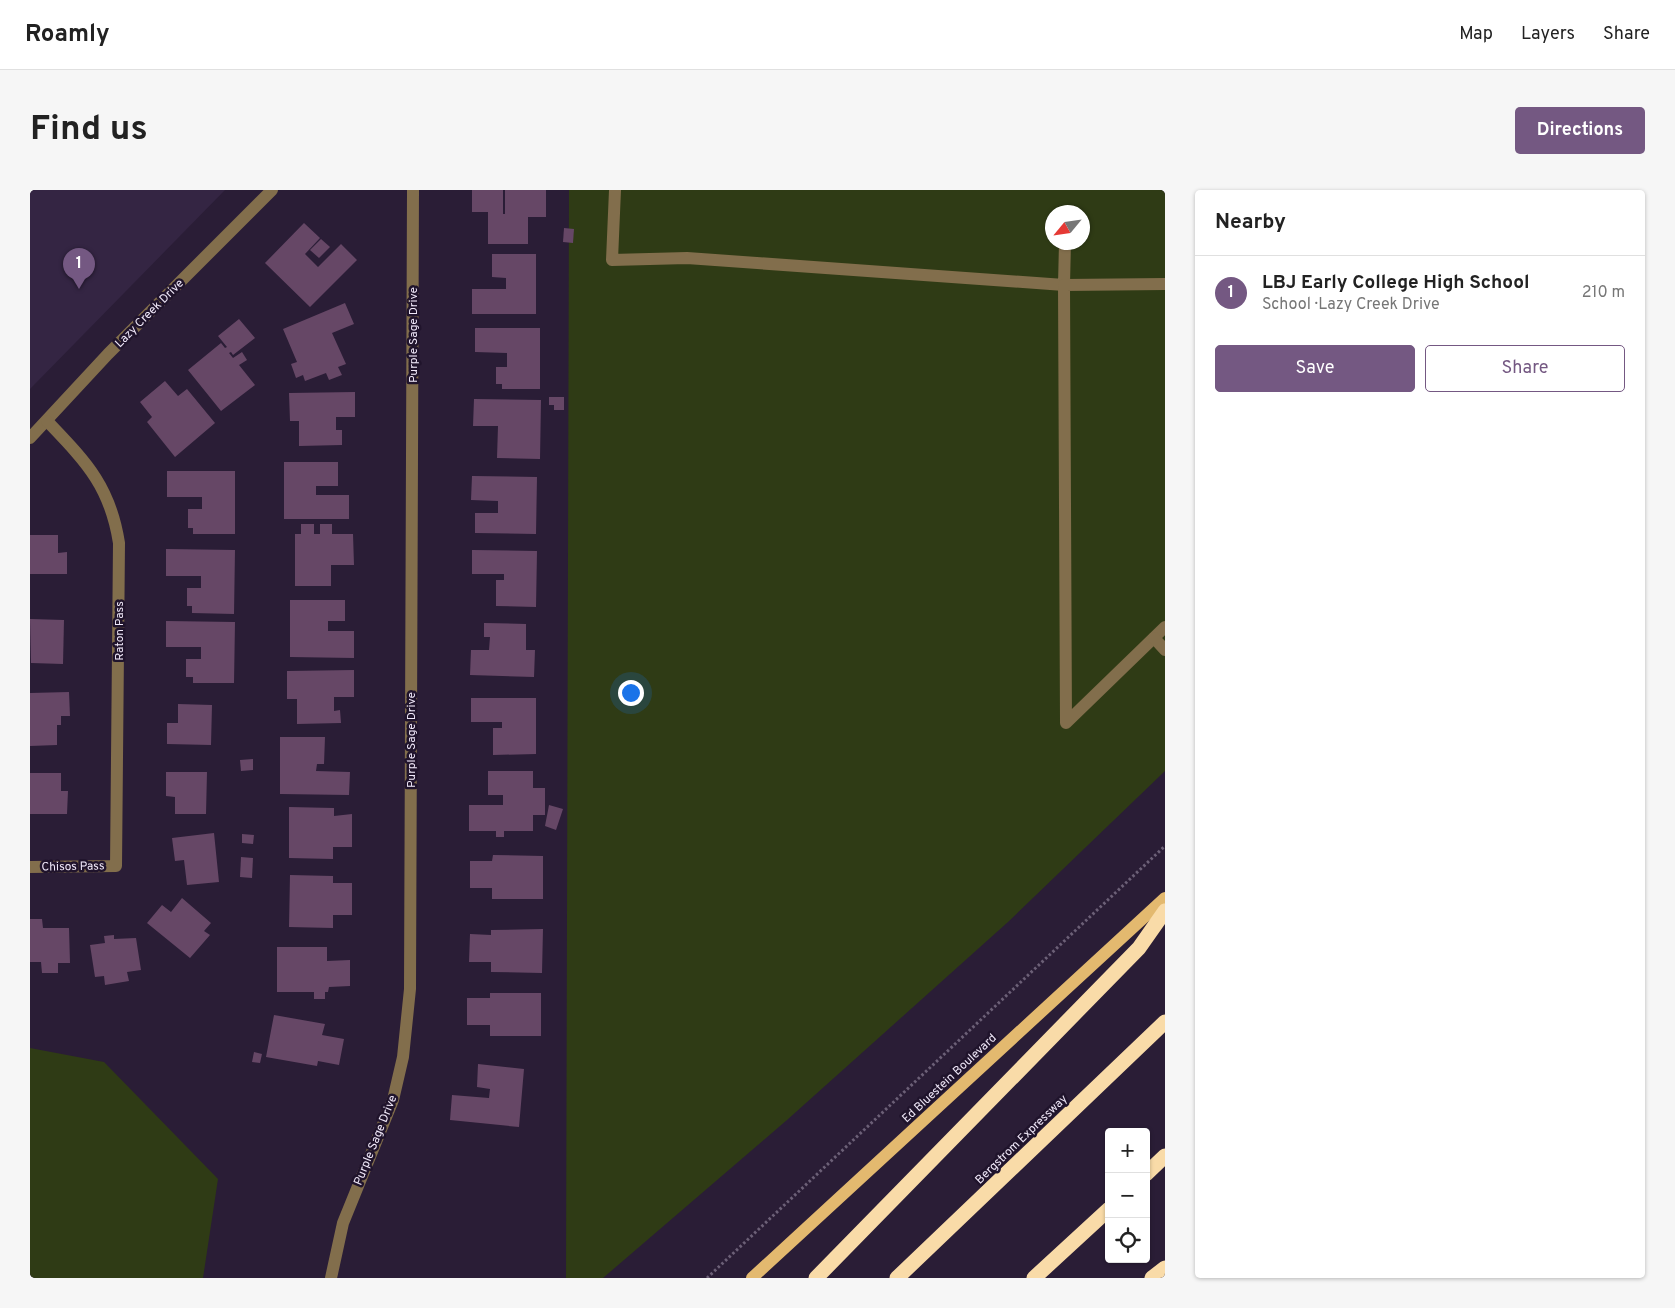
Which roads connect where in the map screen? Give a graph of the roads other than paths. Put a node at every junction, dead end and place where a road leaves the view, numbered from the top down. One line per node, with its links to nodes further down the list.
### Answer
1 (272, 190): 7 (street, Lazy Creek Drive)
2 (414, 190): 21 (street, Purple Sage Drive)
3 (615, 190): 6 (street)
4 (1065, 250): 6 (street)
5 (1165, 284): 6 (street)
6 (1064, 285): 10 (street)
7 (46, 421): 8 (street, Lazy Creek Drive); 12 (street, Raton Pass)
8 (30, 438)
9 (1165, 627): 10 (street)
10 (1154, 638): 11 (street)
11 (1165, 650)
12 (116, 866): 13 (street, Chisos Pass)
13 (30, 867)
14 (1165, 898): 22 (main road, Ed Bluestein Boulevard)
15 (1165, 911): 23 (highway)
16 (1165, 1022): 24 (highway, Bergstrom Expressway)
17 (1165, 1156): 18 (highway)
18 (1147, 1173)
19 (1105, 1213): 25 (highway)
20 (1165, 1268): 26 (highway)
21 (331, 1278)
22 (752, 1278)
23 (816, 1278)
24 (897, 1278)
25 (1034, 1278)
26 (1152, 1278)

